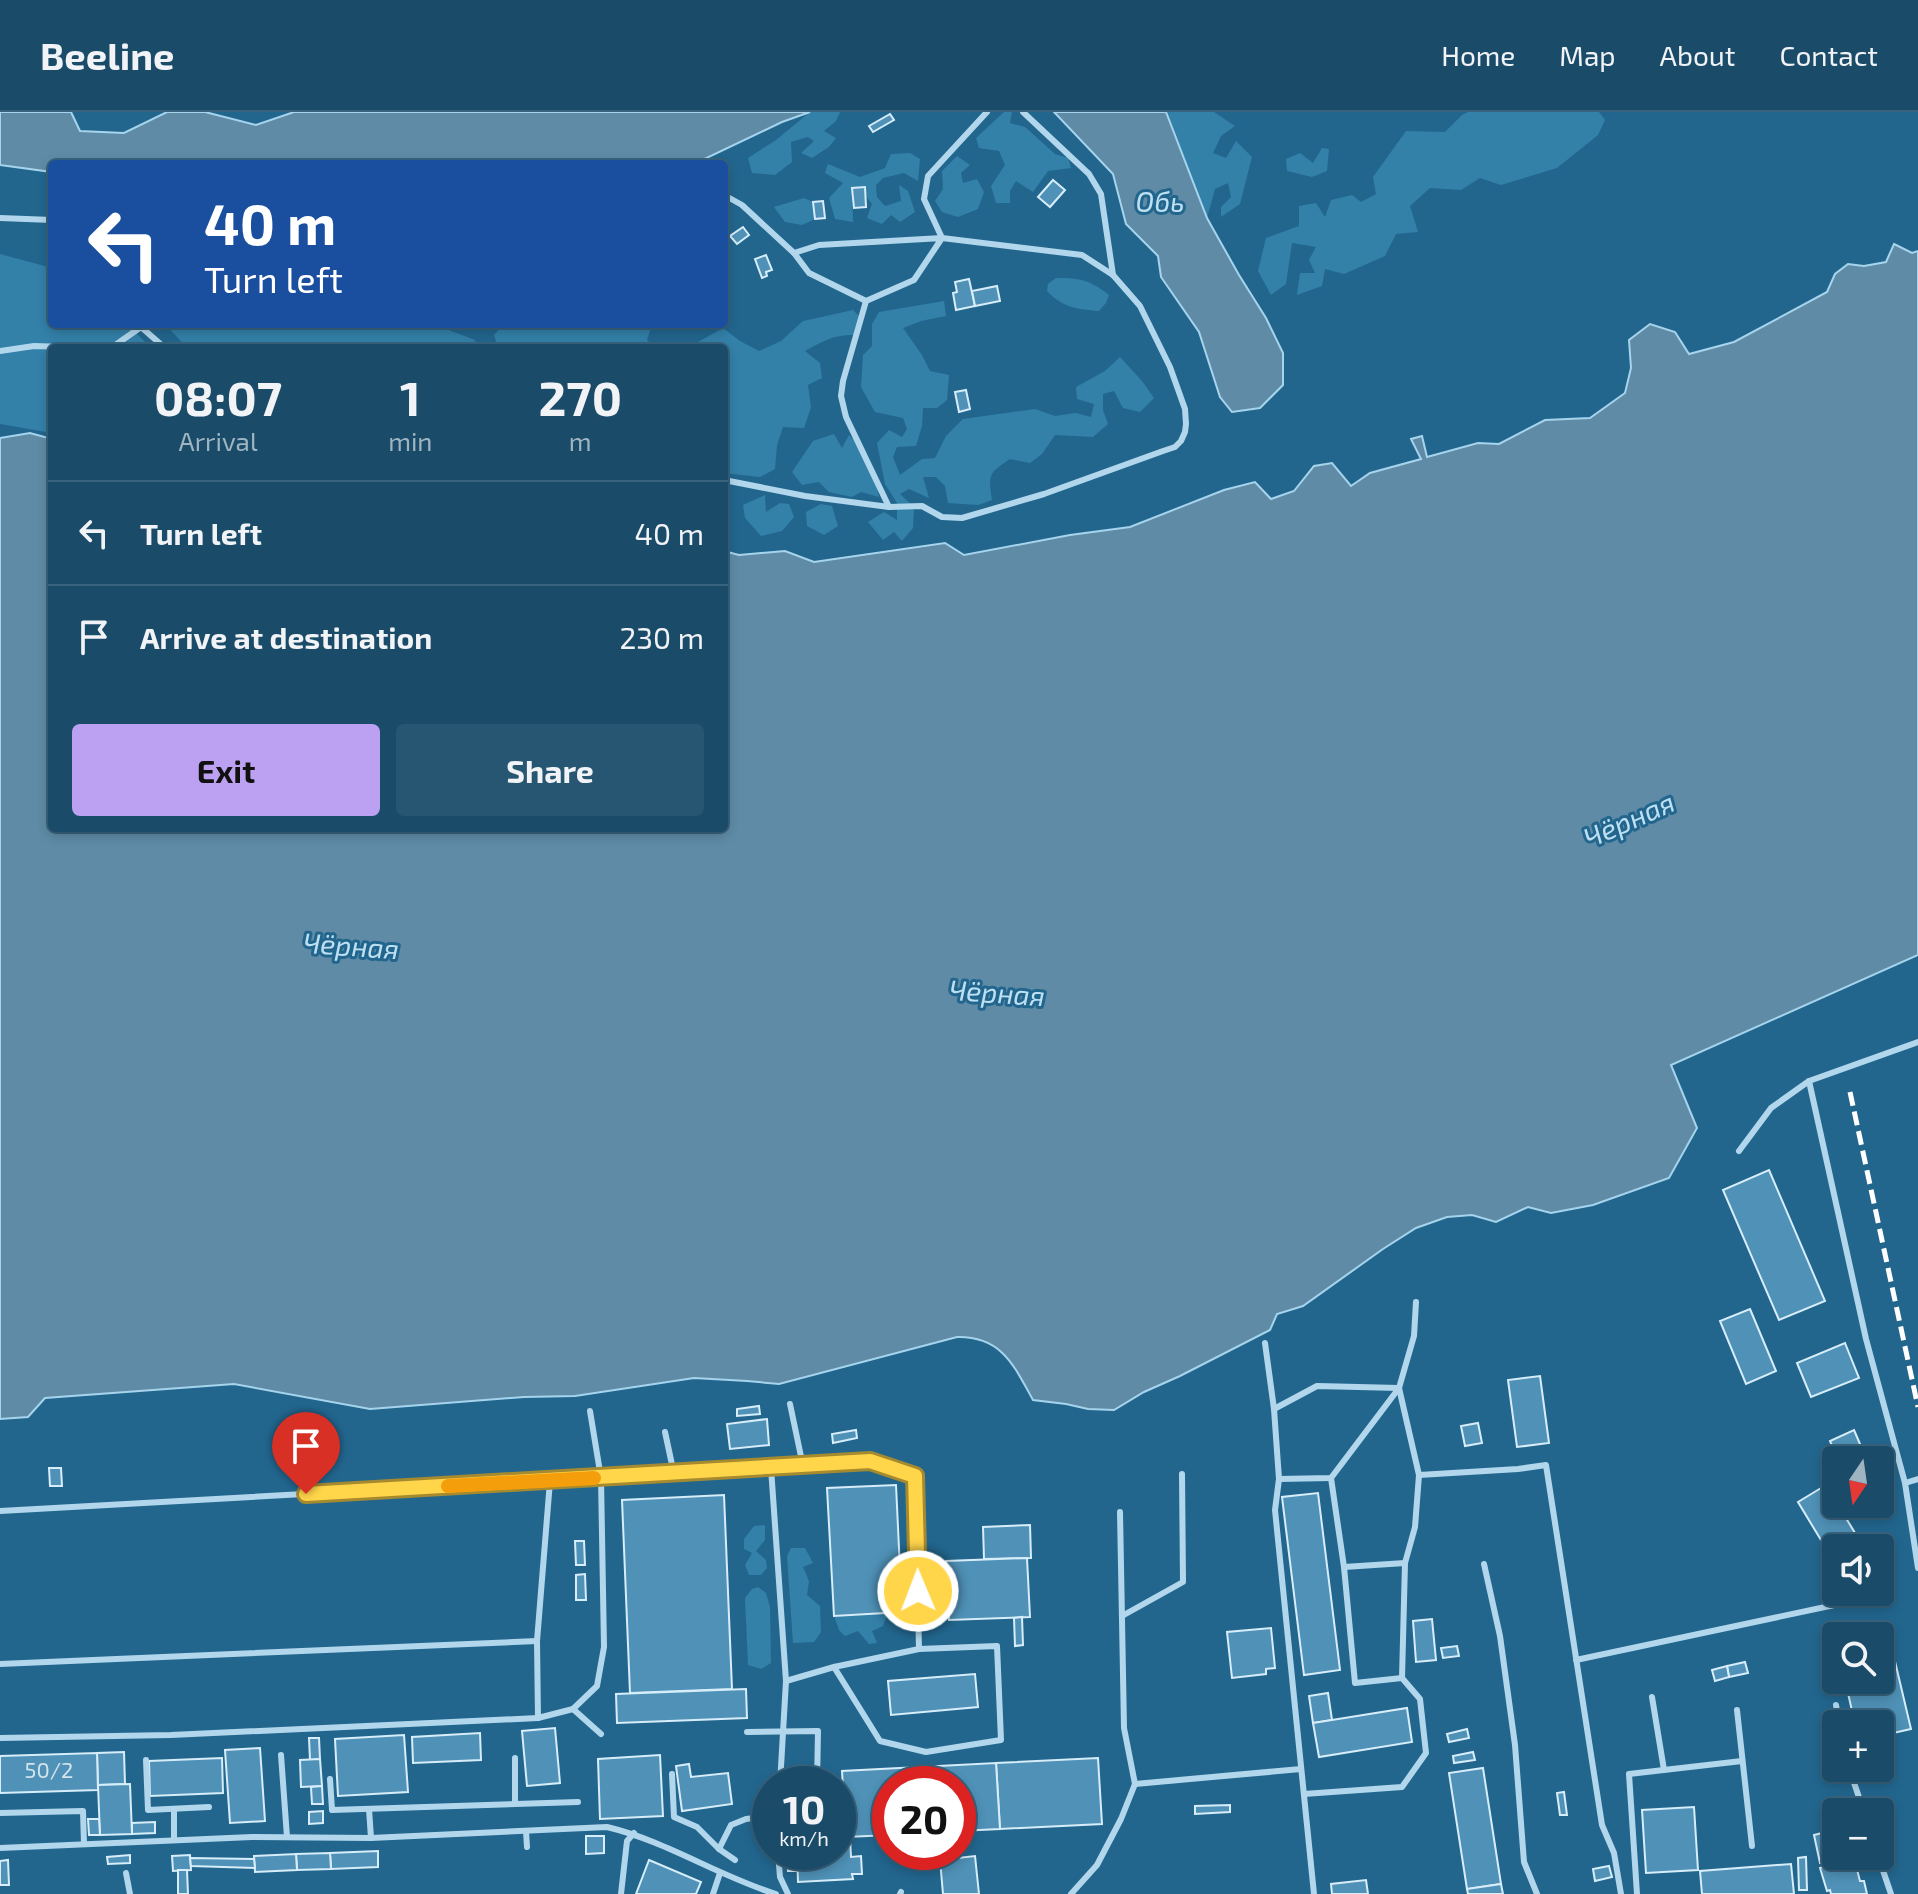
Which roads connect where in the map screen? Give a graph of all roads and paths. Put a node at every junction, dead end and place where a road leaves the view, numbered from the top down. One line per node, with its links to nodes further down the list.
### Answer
1 (987, 112): 6 (lane)
2 (1023, 112): 8 (lane)
3 (728, 197): 7 (lane)
4 (0, 218): 5 (lane)
5 (48, 220)
6 (942, 238): 7 (lane); 8 (lane); 9 (lane)
7 (794, 253): 9 (lane)
8 (1113, 275): 17 (lane)
9 (866, 301): 17 (lane)
10 (137, 328): 12 (lane)
11 (142, 328): 13 (lane)
12 (116, 344)
13 (160, 344)
14 (48, 346): 15 (lane)
15 (0, 351)
16 (728, 481): 17 (lane)
17 (889, 507)
18 (1918, 1042): 19 (lane)
19 (1809, 1081): 20 (lane); 38 (lane)
20 (1739, 1151)
21 (1416, 1302): 23 (lane)
22 (1265, 1343): 25 (lane)
23 (1399, 1388): 25 (lane); 32 (lane); 34 (lane)
24 (790, 1404): 28 (lane)
25 (1274, 1409): 35 (lane)
26 (590, 1411): 33 (lane)
27 (665, 1432): 30 (lane)
28 (803, 1466): 29 (lane); 48 (lane)
29 (771, 1468): 30 (lane); 53 (lane)
30 (674, 1474): 33 (lane)
31 (1182, 1474): 46 (lane)
32 (1419, 1475): 41 (lane); 49 (lane)
33 (601, 1478): 37 (lane); 56 (lane)
34 (1331, 1478): 35 (lane); 43 (lane)
35 (1279, 1479): 70 (lane)
36 (1918, 1479): 38 (lane)
37 (550, 1481): 39 (lane); 47 (lane)
38 (1905, 1483): 44 (lane)
39 (0, 1511)
40 (1120, 1512): 46 (lane)
41 (1405, 1563): 43 (lane); 52 (lane)
42 (1484, 1564): 105 (lane)
43 (1344, 1567): 52 (lane)
44 (1918, 1568)
45 (1830, 1606): 49 (lane)
46 (1122, 1616): 74 (lane)
47 (537, 1641): 50 (lane); 59 (lane)
48 (919, 1649): 51 (lane); 51 (lane)
49 (1576, 1660): 106 (lane)
50 (0, 1664)
51 (834, 1667): 53 (lane)
52 (1402, 1678): 75 (lane)
53 (786, 1681): 61 (lane)
54 (1652, 1697): 71 (lane)
55 (1836, 1705): 58 (lane)
56 (573, 1709): 59 (lane); 62 (lane)
57 (1737, 1710): 67 (lane)
58 (1837, 1710)
59 (538, 1718): 63 (lane)
60 (747, 1732): 61 (lane)
61 (782, 1732): 68 (lane); 69 (lane)
62 (601, 1734)
63 (0, 1738)
64 (281, 1755): 85 (lane)
65 (515, 1758): 77 (lane)
66 (146, 1760): 79 (lane)
67 (1742, 1761): 71 (lane); 89 (lane)
68 (781, 1766)
69 (817, 1766)
70 (1301, 1769): 74 (lane); 75 (lane)
71 (1664, 1770): 107 (lane)
72 (672, 1774): 92 (lane)
73 (330, 1779): 80 (lane)
74 (1135, 1784): 103 (lane)
75 (1304, 1794): 104 (lane)
76 (578, 1802): 77 (lane)
77 (515, 1804): 80 (lane)
78 (209, 1807): 79 (lane)
79 (174, 1809): 87 (lane)
80 (369, 1809): 86 (lane)
81 (0, 1813): 88 (lane)
82 (752, 1818): 92 (lane)
83 (526, 1831): 84 (lane); 86 (lane); 90 (lane)
84 (634, 1833): 97 (lane); 99 (lane)
85 (287, 1837): 86 (lane); 87 (lane)
86 (371, 1838)
87 (174, 1840): 88 (lane)
88 (84, 1844): 91 (lane)
89 (1752, 1846)
90 (527, 1847)
91 (0, 1848)
92 (719, 1849): 93 (lane)
93 (735, 1860)
94 (779, 1870): 102 (lane)
95 (1883, 1870): 108 (lane)
96 (126, 1873): 98 (lane)
97 (720, 1873): 100 (lane); 101 (lane)
98 (130, 1894)
99 (621, 1894)
100 (713, 1894)
101 (776, 1894)
102 (788, 1894)
103 (1071, 1894)
104 (1314, 1894)
105 (1537, 1894)
106 (1621, 1894)
107 (1637, 1894)
108 (1891, 1894)

